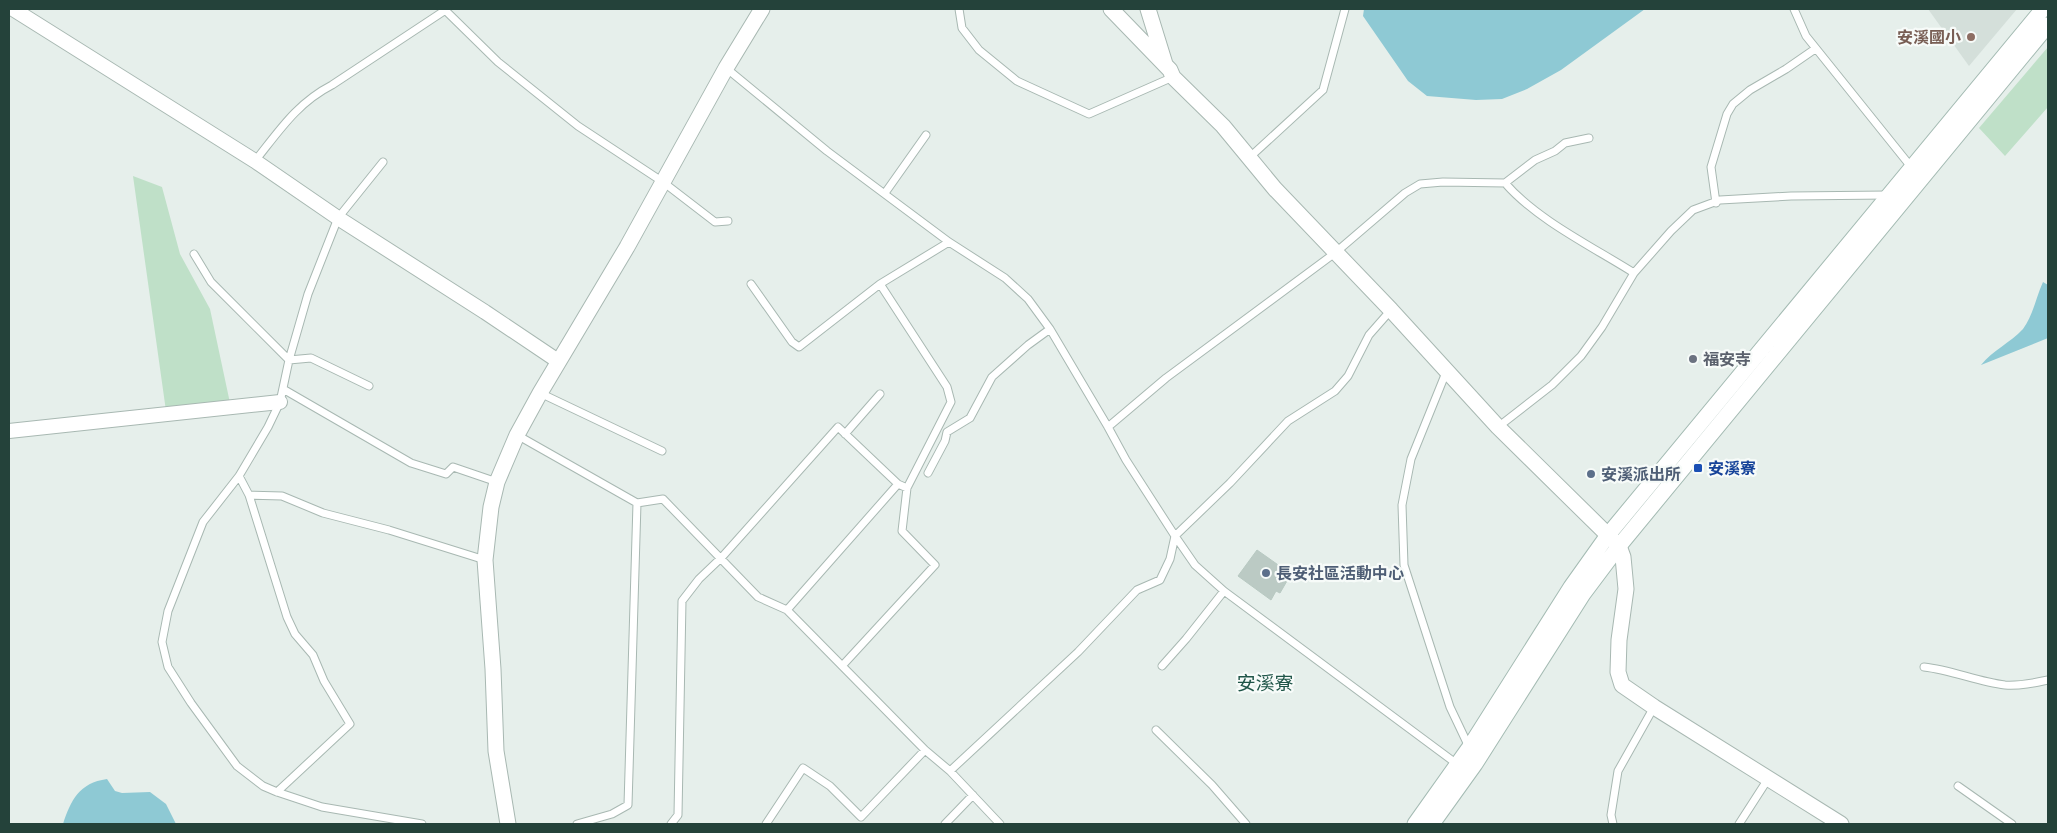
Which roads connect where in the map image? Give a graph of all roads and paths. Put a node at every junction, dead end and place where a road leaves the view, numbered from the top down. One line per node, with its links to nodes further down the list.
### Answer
1 (13, 9): 17 (street)
2 (446, 9): 17 (lane); 20 (lane)
3 (762, 9): 12 (street)
4 (959, 9): 13 (lane)
5 (1111, 9): 13 (street)
6 (1148, 9): 13 (street)
7 (1345, 9): 16 (lane)
8 (1794, 9): 11 (lane)
9 (2043, 9): 19 (street)
10 (2048, 25): 22 (street)
11 (1815, 49): 19 (lane); 25 (lane)
12 (726, 68): 20 (street); 23 (lane)
13 (1169, 71): 16 (street)
14 (926, 135): 23 (lane)
15 (1589, 138): 21 (lane)
16 (1250, 158): 29 (street)
17 (255, 161): 26 (street)
18 (383, 162): 26 (lane)
19 (1912, 166): 22 (lane); 24 (street)
20 (663, 182): 27 (lane); 37 (street)
21 (1505, 183): 29 (lane); 31 (lane)
22 (1916, 187): 24 (lane); 58 (street)
23 (885, 193): 28 (lane)
24 (1888, 195): 25 (lane); 56 (street)
25 (1716, 203): 31 (lane)
26 (338, 218): 36 (lane); 37 (street)
27 (728, 222)
28 (949, 242): 33 (lane); 35 (lane)
29 (1335, 253): 34 (street); 43 (lane)
30 (194, 254): 36 (lane)
31 (1634, 273): 44 (lane)
32 (751, 284): 33 (lane)
33 (880, 284): 53 (lane)
34 (1391, 310): 38 (street); 57 (lane)
35 (1050, 329): 43 (lane); 49 (lane)
36 (289, 360): 39 (lane); 42 (lane)
37 (558, 362): 40 (street)
38 (1447, 370): 44 (street); 69 (lane)
39 (369, 386)
40 (540, 393): 47 (street); 48 (lane)
41 (880, 394): 46 (lane)
42 (281, 396): 45 (street); 50 (lane); 51 (lane)
43 (1108, 426): 57 (lane)
44 (1498, 427): 56 (street)
45 (9, 431)
46 (845, 434): 52 (lane); 59 (lane)
47 (517, 435): 51 (street); 55 (lane)
48 (662, 450)
49 (928, 473)
50 (239, 476): 54 (lane); 76 (lane)
51 (497, 482): 60 (street)
52 (898, 484): 53 (lane); 62 (lane)
53 (907, 488): 63 (lane)
54 (249, 495): 60 (lane); 76 (lane)
55 (637, 503): 59 (lane); 80 (lane)
56 (1608, 535): 58 (street); 69 (street)
57 (1175, 536): 61 (lane); 73 (lane)
58 (1619, 546): 67 (street); 72 (street)
59 (722, 557): 62 (lane); 81 (lane)
60 (485, 560): 79 (street)
61 (1224, 591): 64 (lane); 71 (lane)
62 (787, 610): 63 (lane)
63 (842, 666): 70 (lane)
64 (1162, 666)
65 (1924, 667): 66 (lane)
66 (2048, 680)
67 (1654, 707): 74 (street); 88 (lane)
68 (1156, 730): 85 (lane)
69 (1469, 748): 71 (street); 72 (lane)
70 (925, 750): 73 (lane); 82 (lane)
71 (1458, 764): 72 (lane); 86 (street)
72 (1475, 764): 87 (street)
73 (950, 771): 77 (lane)
74 (1768, 779): 89 (lane); 90 (street)
75 (1958, 786): 91 (lane)
76 (277, 792): 78 (lane)
77 (973, 795): 83 (lane); 84 (lane)
78 (422, 824)
79 (508, 824)
80 (578, 824)
81 (671, 824)
82 (766, 824)
83 (945, 824)
84 (1000, 824)
85 (1246, 824)
86 (1415, 824)
87 (1432, 824)
88 (1613, 824)
89 (1740, 824)
90 (1841, 824)
91 (2012, 824)

